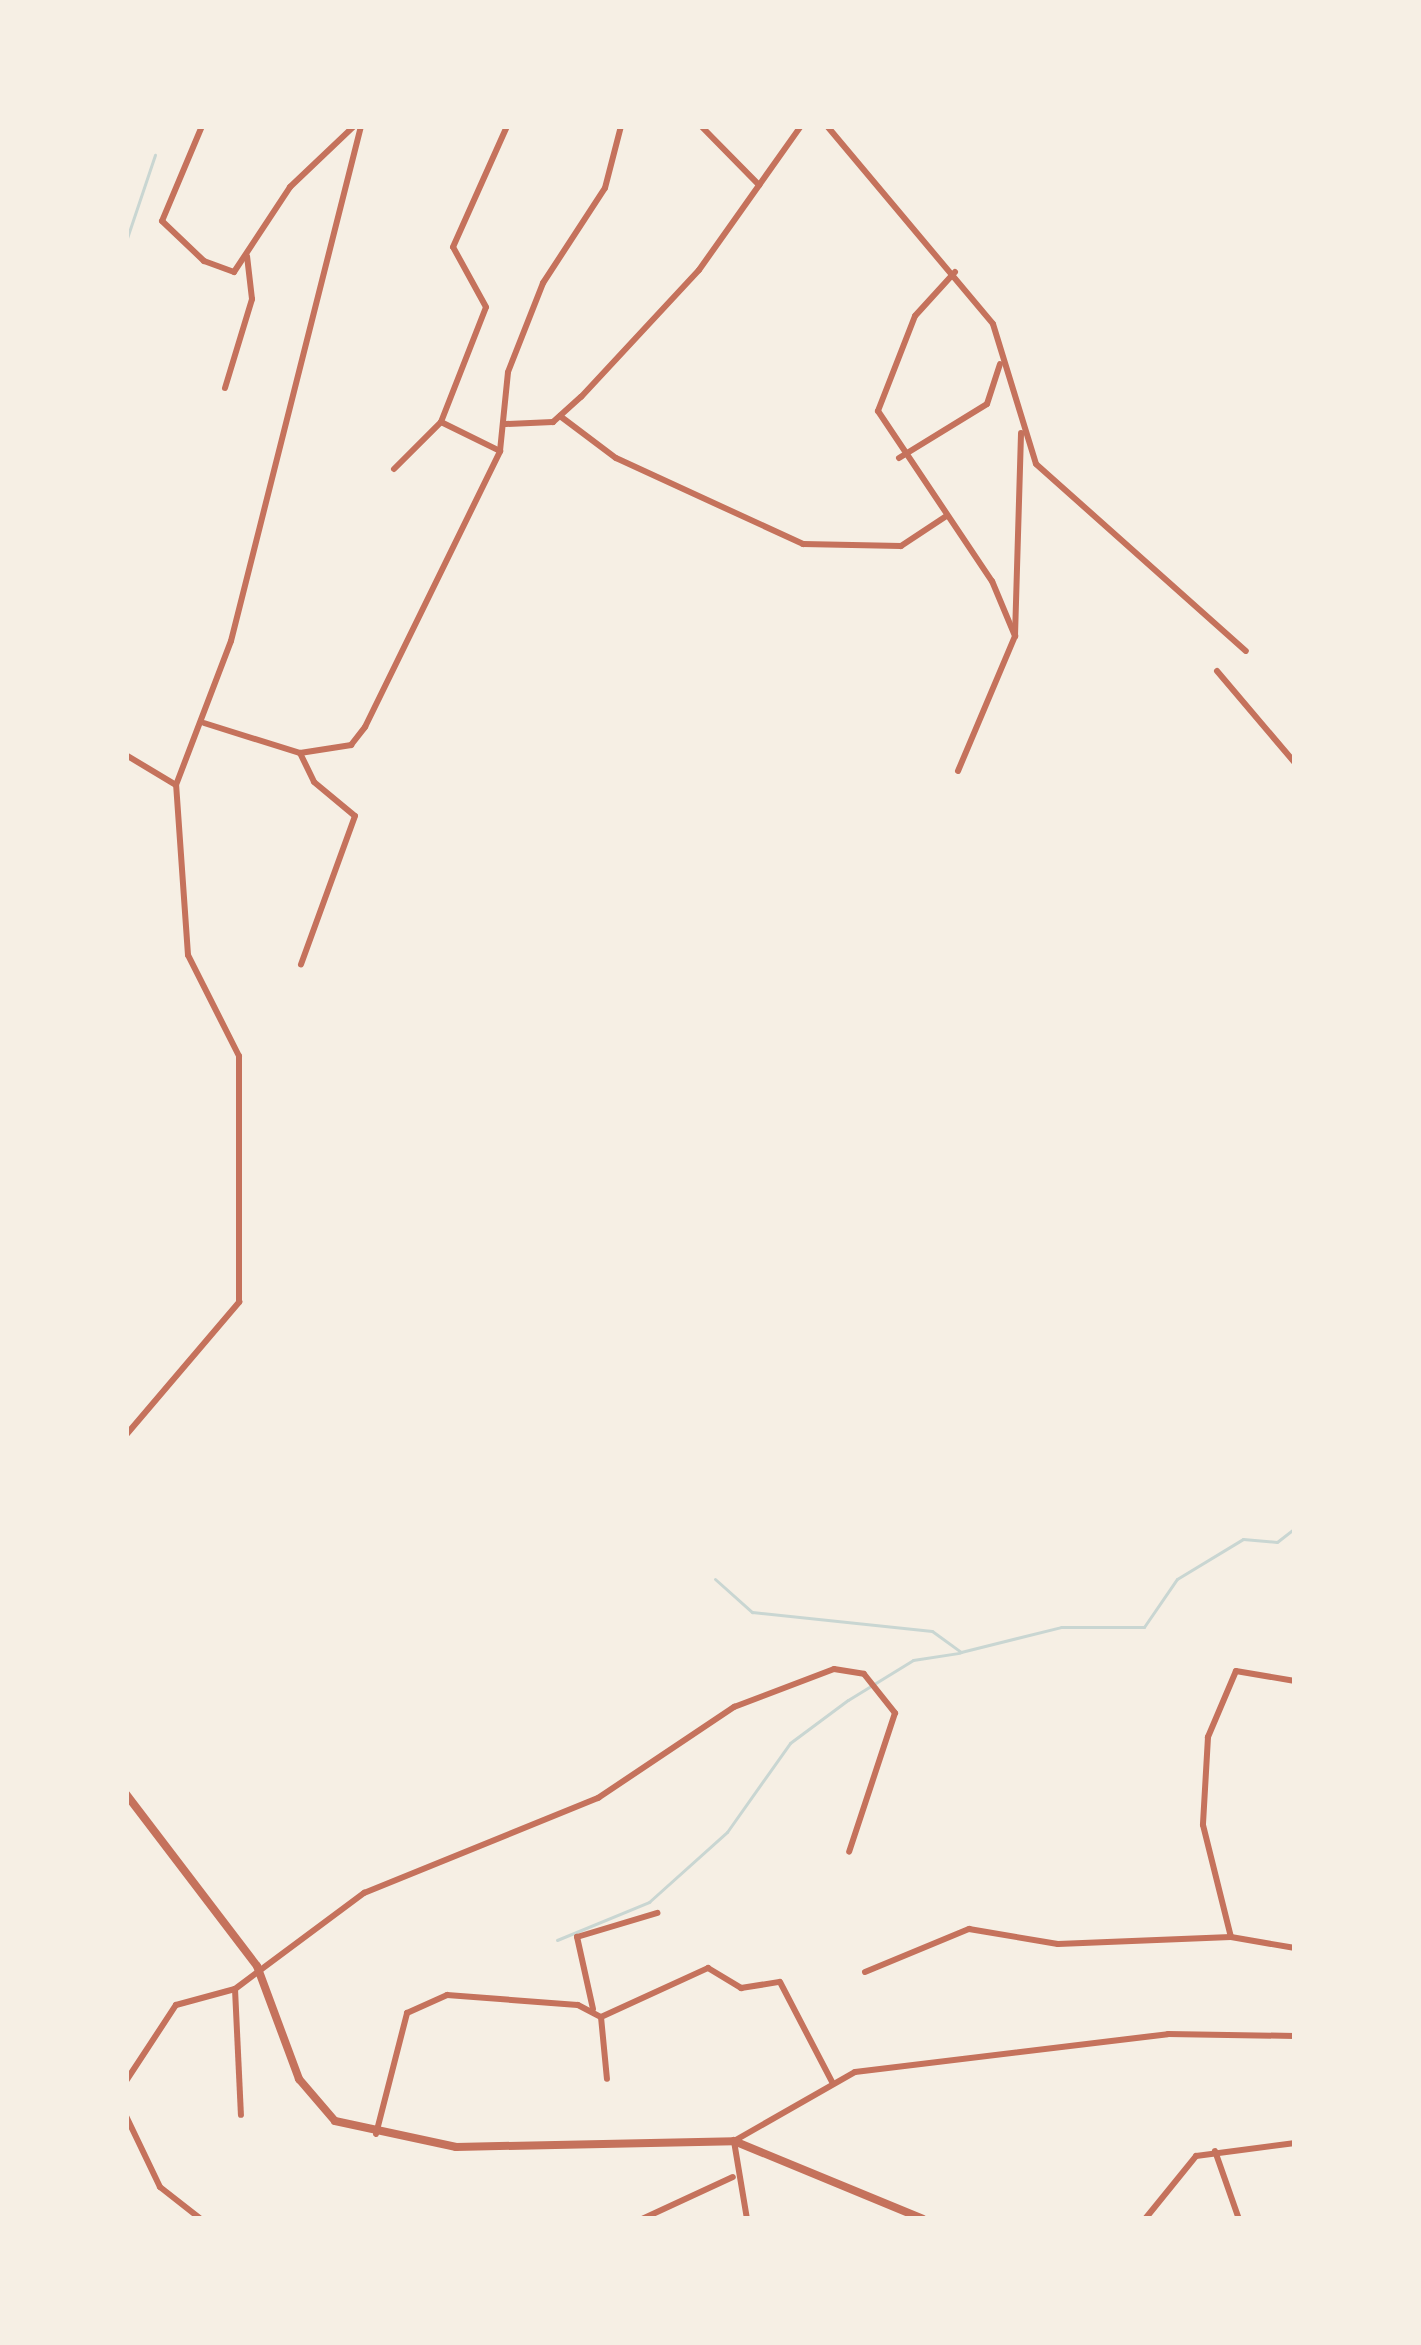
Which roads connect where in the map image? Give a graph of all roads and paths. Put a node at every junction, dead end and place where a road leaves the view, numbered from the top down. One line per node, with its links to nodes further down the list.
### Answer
1 (202, 126): 9 (street)
2 (357, 126): 9 (street); 24 (street)
3 (507, 126): 14 (street)
4 (621, 126): 15 (street)
5 (701, 126): 8 (street)
6 (800, 126): 8 (street)
7 (827, 126): 10 (street)
8 (759, 185): 13 (street)
9 (248, 256): 12 (street)
10 (955, 272): 11 (street); 18 (street)
11 (1001, 360): 16 (street); 18 (street)
12 (225, 388)
13 (560, 416): 15 (street); 20 (street)
14 (441, 422): 17 (street); 19 (street)
15 (506, 424): 17 (street)
16 (1020, 428): 21 (street); 22 (street)
17 (500, 451): 25 (street)
18 (903, 455): 20 (street)
19 (394, 469)
20 (945, 517): 21 (street)
21 (1015, 636): 28 (street)
22 (1246, 651)
23 (1217, 670): 27 (street)
24 (203, 722): 25 (street); 29 (street)
25 (300, 753): 30 (street)
26 (126, 755): 29 (street)
27 (1295, 763)
28 (958, 771)
29 (176, 784): 31 (street)
30 (301, 964)
31 (126, 1435)
32 (126, 1592): 33 (street)
33 (126, 1606)
34 (1295, 1681): 38 (street)
35 (126, 1794): 40 (street)
36 (849, 1852): 40 (street)
37 (657, 1913): 43 (street)
38 (1231, 1936): 39 (street); 41 (street)
39 (1295, 1948)
40 (257, 1966): 42 (street); 51 (street)
41 (865, 1972)
42 (235, 1990): 47 (street); 49 (street)
43 (593, 2009): 44 (street); 51 (street)
44 (601, 2017): 46 (street); 48 (street)
45 (1295, 2036): 48 (street)
46 (608, 2079)
47 (126, 2081)
48 (832, 2082): 52 (street)
49 (241, 2114)
50 (126, 2116): 56 (street)
51 (376, 2134): 52 (street)
52 (734, 2141): 55 (street); 59 (street)
53 (1295, 2143): 54 (street)
54 (1215, 2151): 60 (street); 61 (street)
55 (733, 2177): 57 (street); 58 (street)
56 (201, 2219)
57 (642, 2219)
58 (746, 2219)
59 (923, 2219)
60 (1145, 2219)
61 (1239, 2219)

